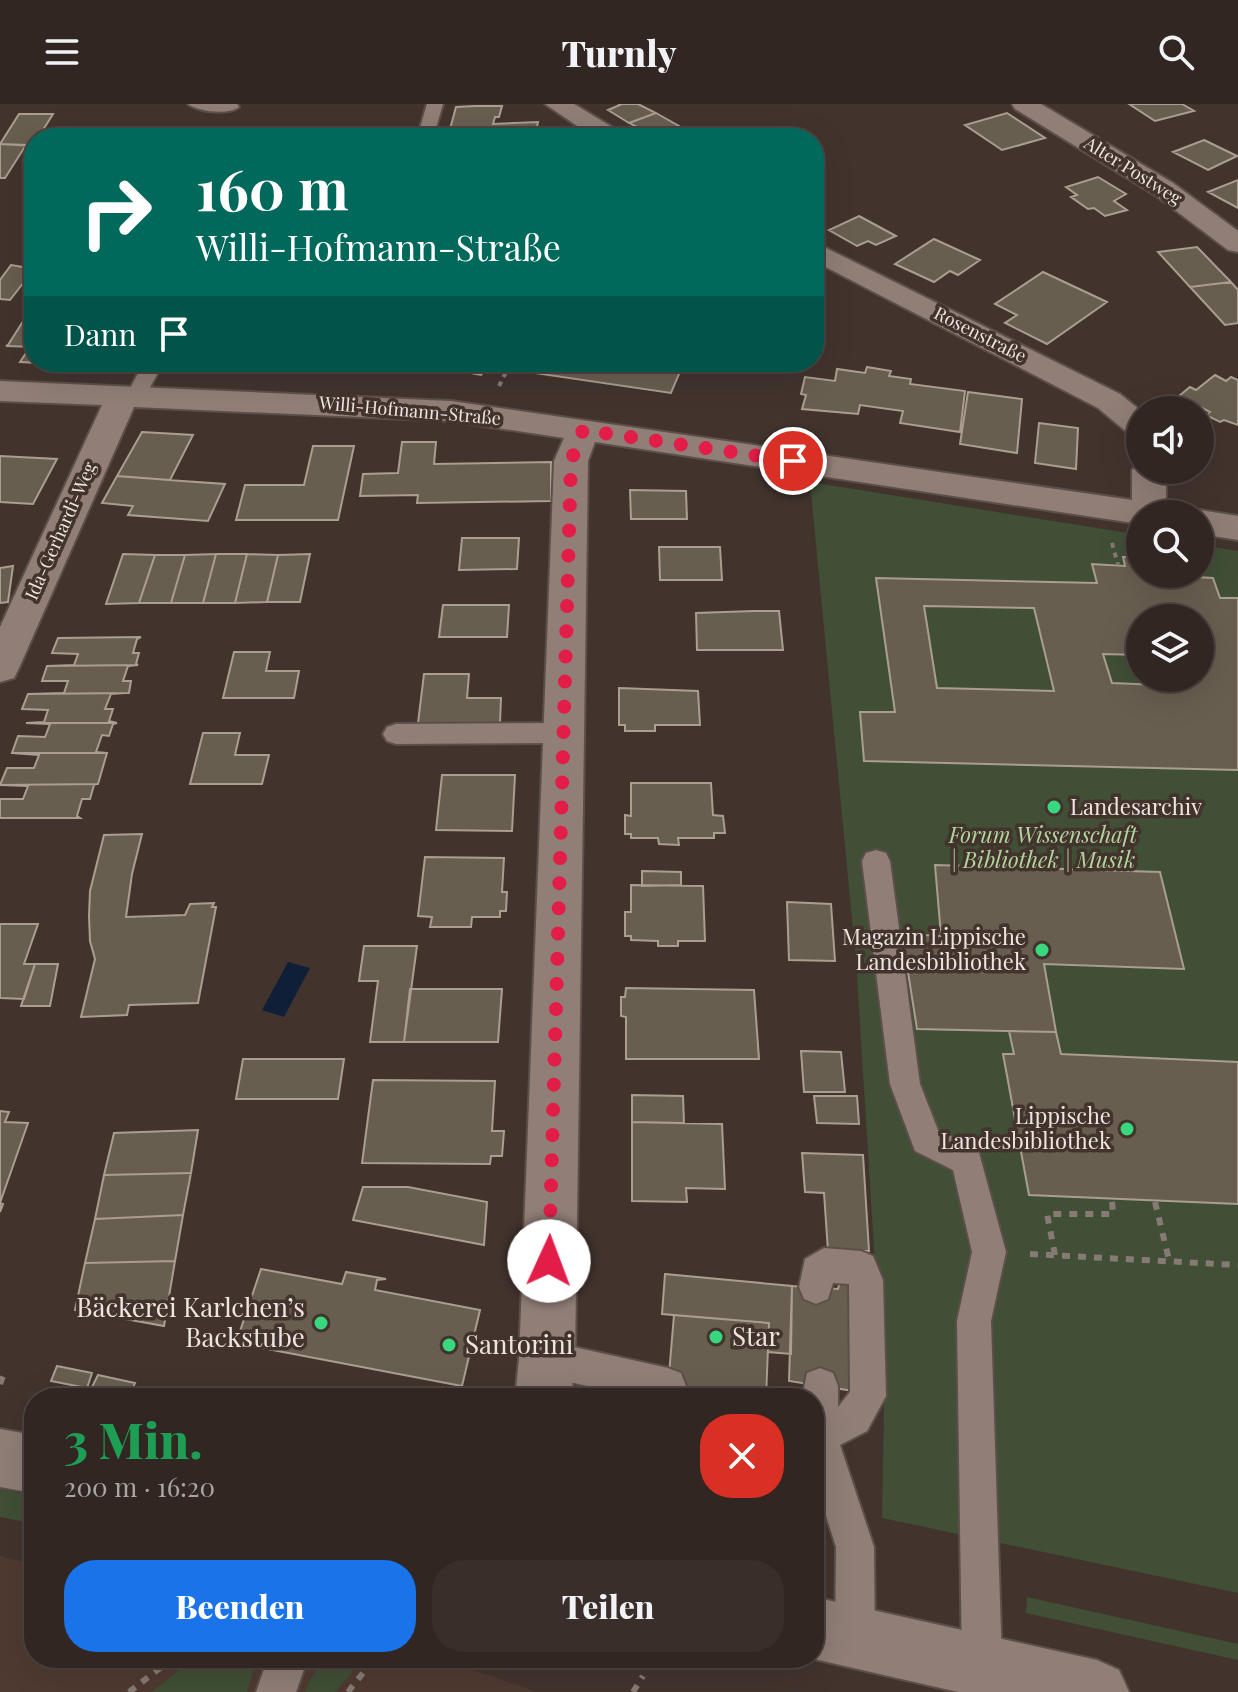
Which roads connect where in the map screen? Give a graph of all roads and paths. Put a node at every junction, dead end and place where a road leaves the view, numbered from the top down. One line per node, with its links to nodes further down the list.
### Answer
1 (196, 104): 5 (lane)
2 (435, 104): 6 (lane)
3 (557, 104): 7 (street)
4 (1024, 104): 8 (street, Alter Postweg)
5 (231, 107)
6 (428, 128)
7 (597, 128)
8 (1238, 244)
9 (824, 255): 15 (street, Rosenstraße)
10 (147, 372): 14 (lane)
11 (506, 372): 12 (path)
12 (502, 380)
13 (0, 391): 14 (street, Willi-Hofmann-Straße)
14 (130, 396): 16 (street, Willi-Hofmann-Straße); 20 (street, Ida-Gerhardi-Weg)
15 (1126, 415)
16 (577, 446): 17 (street, Willi-Hofmann-Straße); 21 (street)
17 (1126, 511)
18 (1214, 524): 19 (street)
19 (1238, 528)
20 (0, 668)
21 (563, 733): 22 (lane); 32 (street)
22 (396, 734)
23 (876, 861): 26 (lane)
24 (1112, 1200): 27 (path)
25 (1155, 1202): 28 (path)
26 (989, 1252): 27 (path); 40 (lane)
27 (1055, 1255): 28 (path)
28 (1169, 1260): 29 (path)
29 (1238, 1265)
30 (816, 1287): 35 (lane)
31 (4, 1373): 33 (path)
32 (545, 1378): 34 (lane)
33 (0, 1384)
34 (668, 1386)
35 (824, 1431)
36 (824, 1455): 39 (lane)
37 (0, 1458): 38 (street)
38 (24, 1462)
39 (834, 1633): 40 (street)
40 (982, 1664): 49 (street)
41 (160, 1668): 45 (path)
42 (284, 1668): 46 (lane)
43 (367, 1668): 47 (path)
44 (643, 1676): 48 (path)
45 (129, 1692)
46 (276, 1692)
47 (348, 1692)
48 (633, 1692)
49 (1097, 1692)

